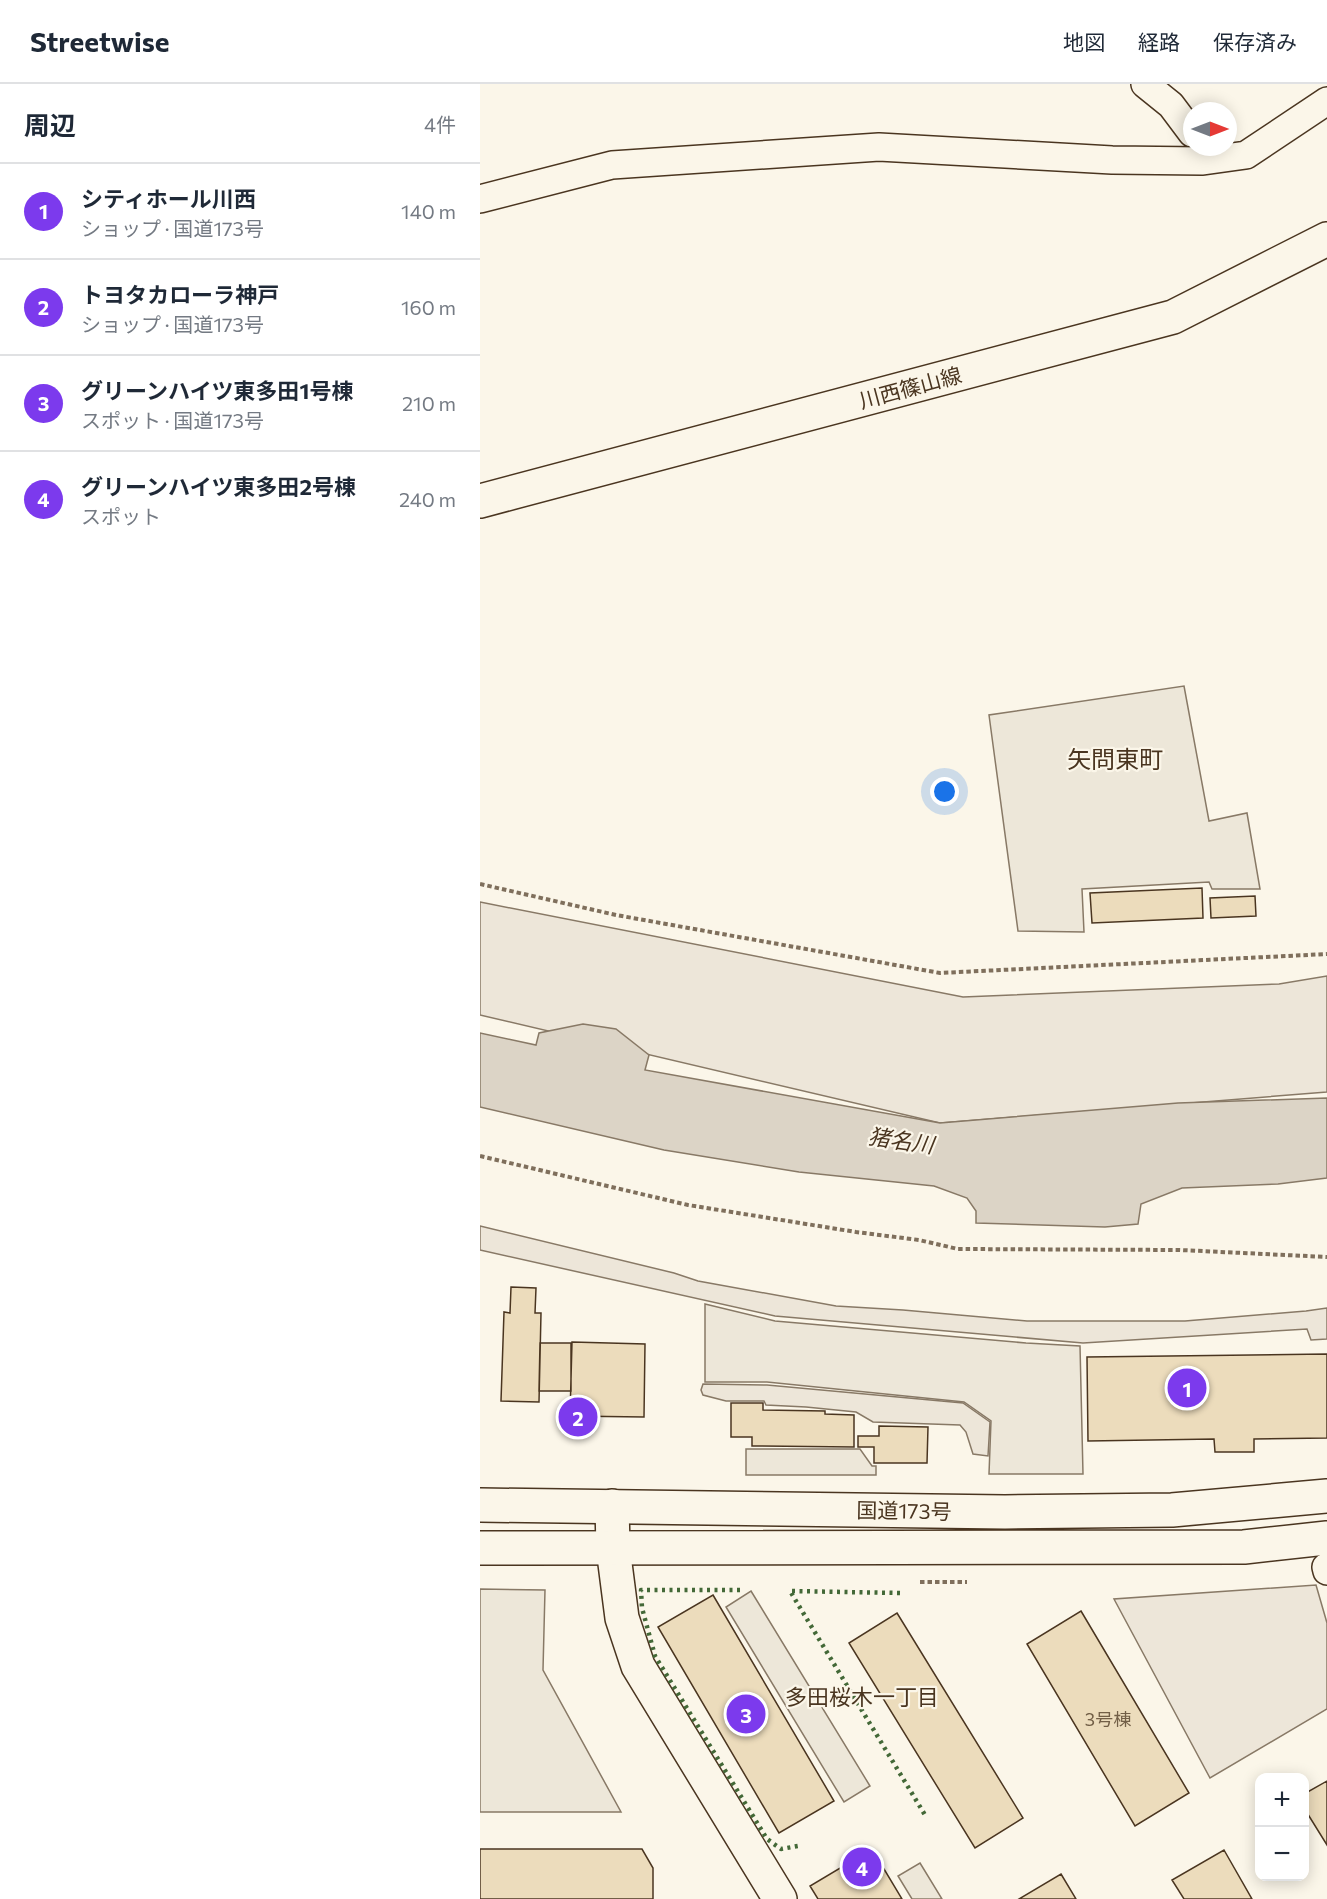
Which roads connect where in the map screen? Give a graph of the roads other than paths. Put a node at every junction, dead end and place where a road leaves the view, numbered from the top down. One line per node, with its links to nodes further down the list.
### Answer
1 (1144, 84): 3 (street)
2 (1327, 101): 5 (street)
3 (1183, 122)
4 (1183, 155): 6 (street)
5 (1237, 155)
6 (480, 199)
7 (1327, 239): 8 (main road, 川西篠山線)
8 (480, 501)
9 (1327, 1496): 11 (main road, 国道173号)
10 (480, 1505): 11 (main road, 国道173号)
11 (612, 1506): 13 (main road)
12 (480, 1548): 13 (main road, 国道173号)
13 (613, 1548): 14 (main road, 国道173号); 15 (main road)
14 (1327, 1559)
15 (780, 1899)

